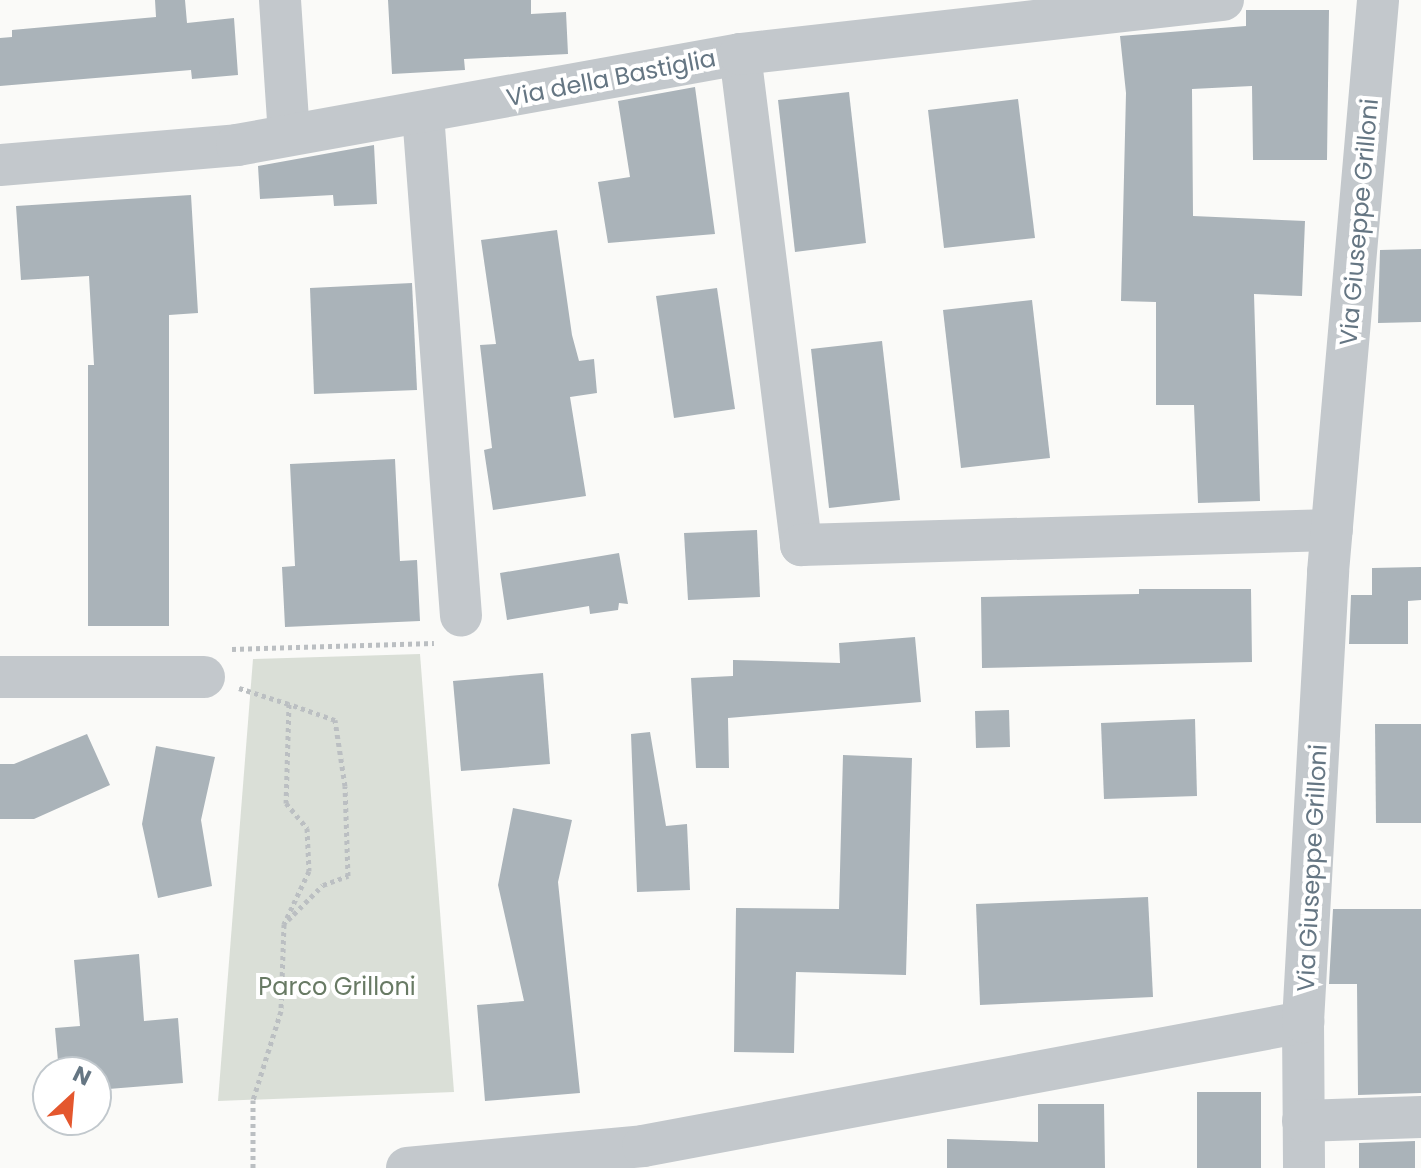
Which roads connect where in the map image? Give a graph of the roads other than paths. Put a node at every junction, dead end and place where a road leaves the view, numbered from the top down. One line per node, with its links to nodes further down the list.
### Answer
1 (280, 0): 6 (street)
2 (1223, 0): 4 (street, Via della Bastiglia)
3 (1378, 0): 8 (street, Via Giuseppe Grilloni)
4 (740, 54): 5 (street, Via della Bastiglia); 8 (street)
5 (423, 114): 6 (street, Via della Bastiglia); 9 (street)
6 (289, 135): 7 (street, Via della Bastiglia)
7 (0, 165)
8 (1332, 530): 12 (street, Via Giuseppe Grilloni)
9 (461, 616)
10 (0, 677): 11 (street)
11 (204, 677)
12 (1303, 1022): 14 (street); 15 (street, Via Giuseppe Grilloni)
13 (1421, 1117): 14 (street)
14 (1303, 1121): 16 (street)
15 (407, 1168)
16 (1304, 1168)

